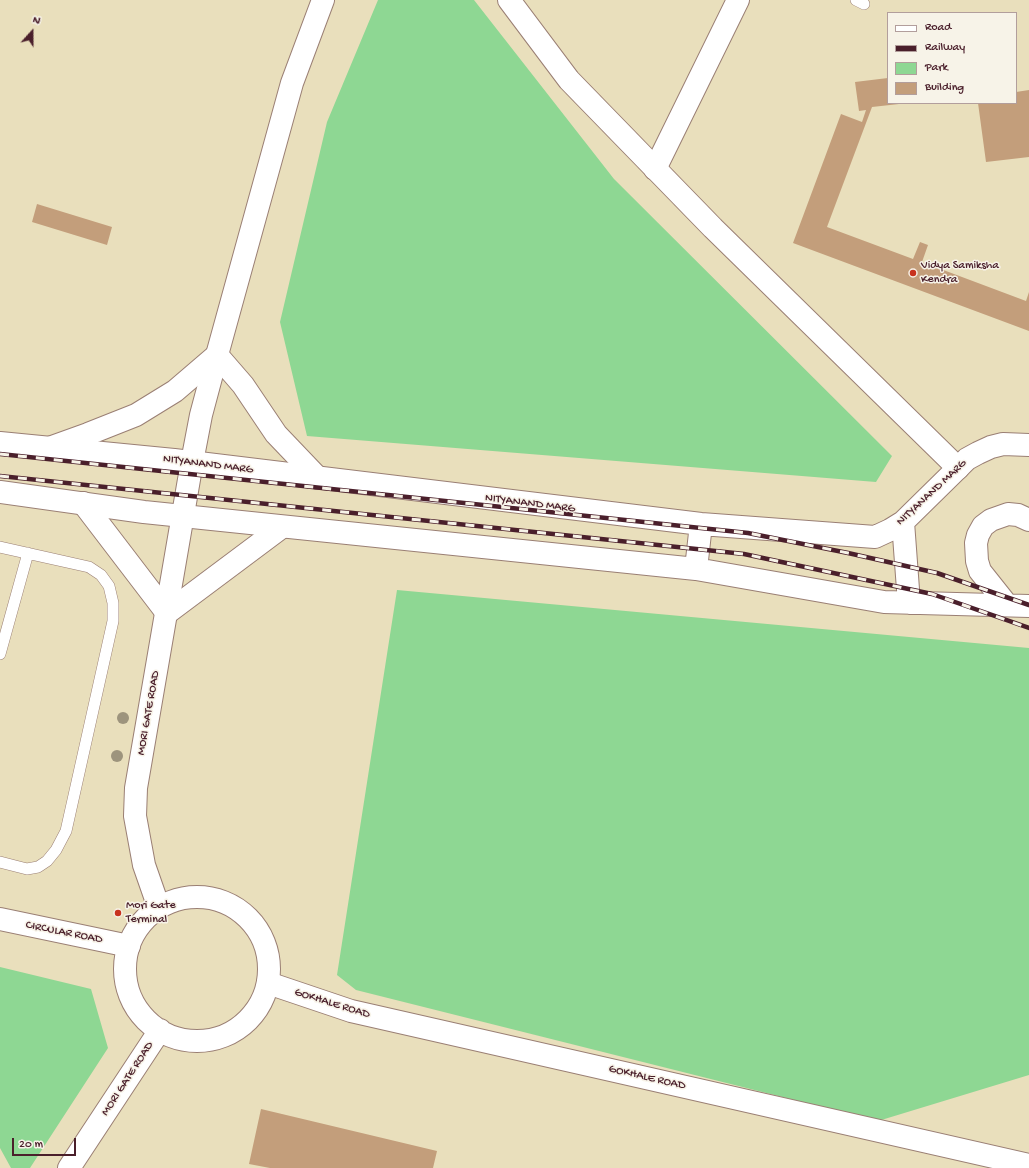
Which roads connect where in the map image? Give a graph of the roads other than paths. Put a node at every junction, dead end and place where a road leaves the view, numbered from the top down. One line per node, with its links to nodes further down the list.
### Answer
1 (323, 0): 5 (street, MORI GATE ROAD)
2 (509, 0): 4 (street)
3 (738, 0): 4 (street)
4 (655, 169): 10 (street)
5 (217, 355): 8 (street); 9 (street, MORI GATE ROAD); 11 (street)
6 (0, 443): 8 (street, NITYANAND MARG)
7 (1029, 445): 10 (street, NITYANAND MARG)
8 (49, 448): 9 (street, NITYANAND MARG)
9 (192, 462): 11 (street, NITYANAND MARG); 14 (street, MORI GATE ROAD)
10 (958, 468): 16 (street, NITYANAND MARG)
11 (318, 478): 17 (street, NITYANAND MARG)
12 (0, 492): 13 (street)
13 (82, 503): 14 (street); 25 (street)
14 (184, 516): 18 (street); 25 (street, MORI GATE ROAD)
15 (1029, 520): 23 (street)
16 (903, 522): 17 (street, NITYANAND MARG); 22 (street)
17 (701, 524): 21 (street)
18 (282, 527): 21 (street); 25 (street)
19 (0, 547): 20 (lane)
20 (28, 553): 26 (lane); 27 (lane)
21 (696, 569): 22 (street)
22 (909, 603): 23 (street)
23 (1007, 605): 24 (street)
24 (1029, 606)
25 (167, 613): 28 (street, MORI GATE ROAD)
26 (0, 654)
27 (0, 862)
28 (159, 908): 30 (street); 31 (street)
29 (0, 919): 30 (street, CIRCULAR ROAD)
30 (129, 946): 32 (street)
31 (268, 983): 32 (street); 33 (street, GOKHALE ROAD)
32 (160, 1030): 34 (street, MORI GATE ROAD)
33 (1029, 1165)
34 (69, 1168)

